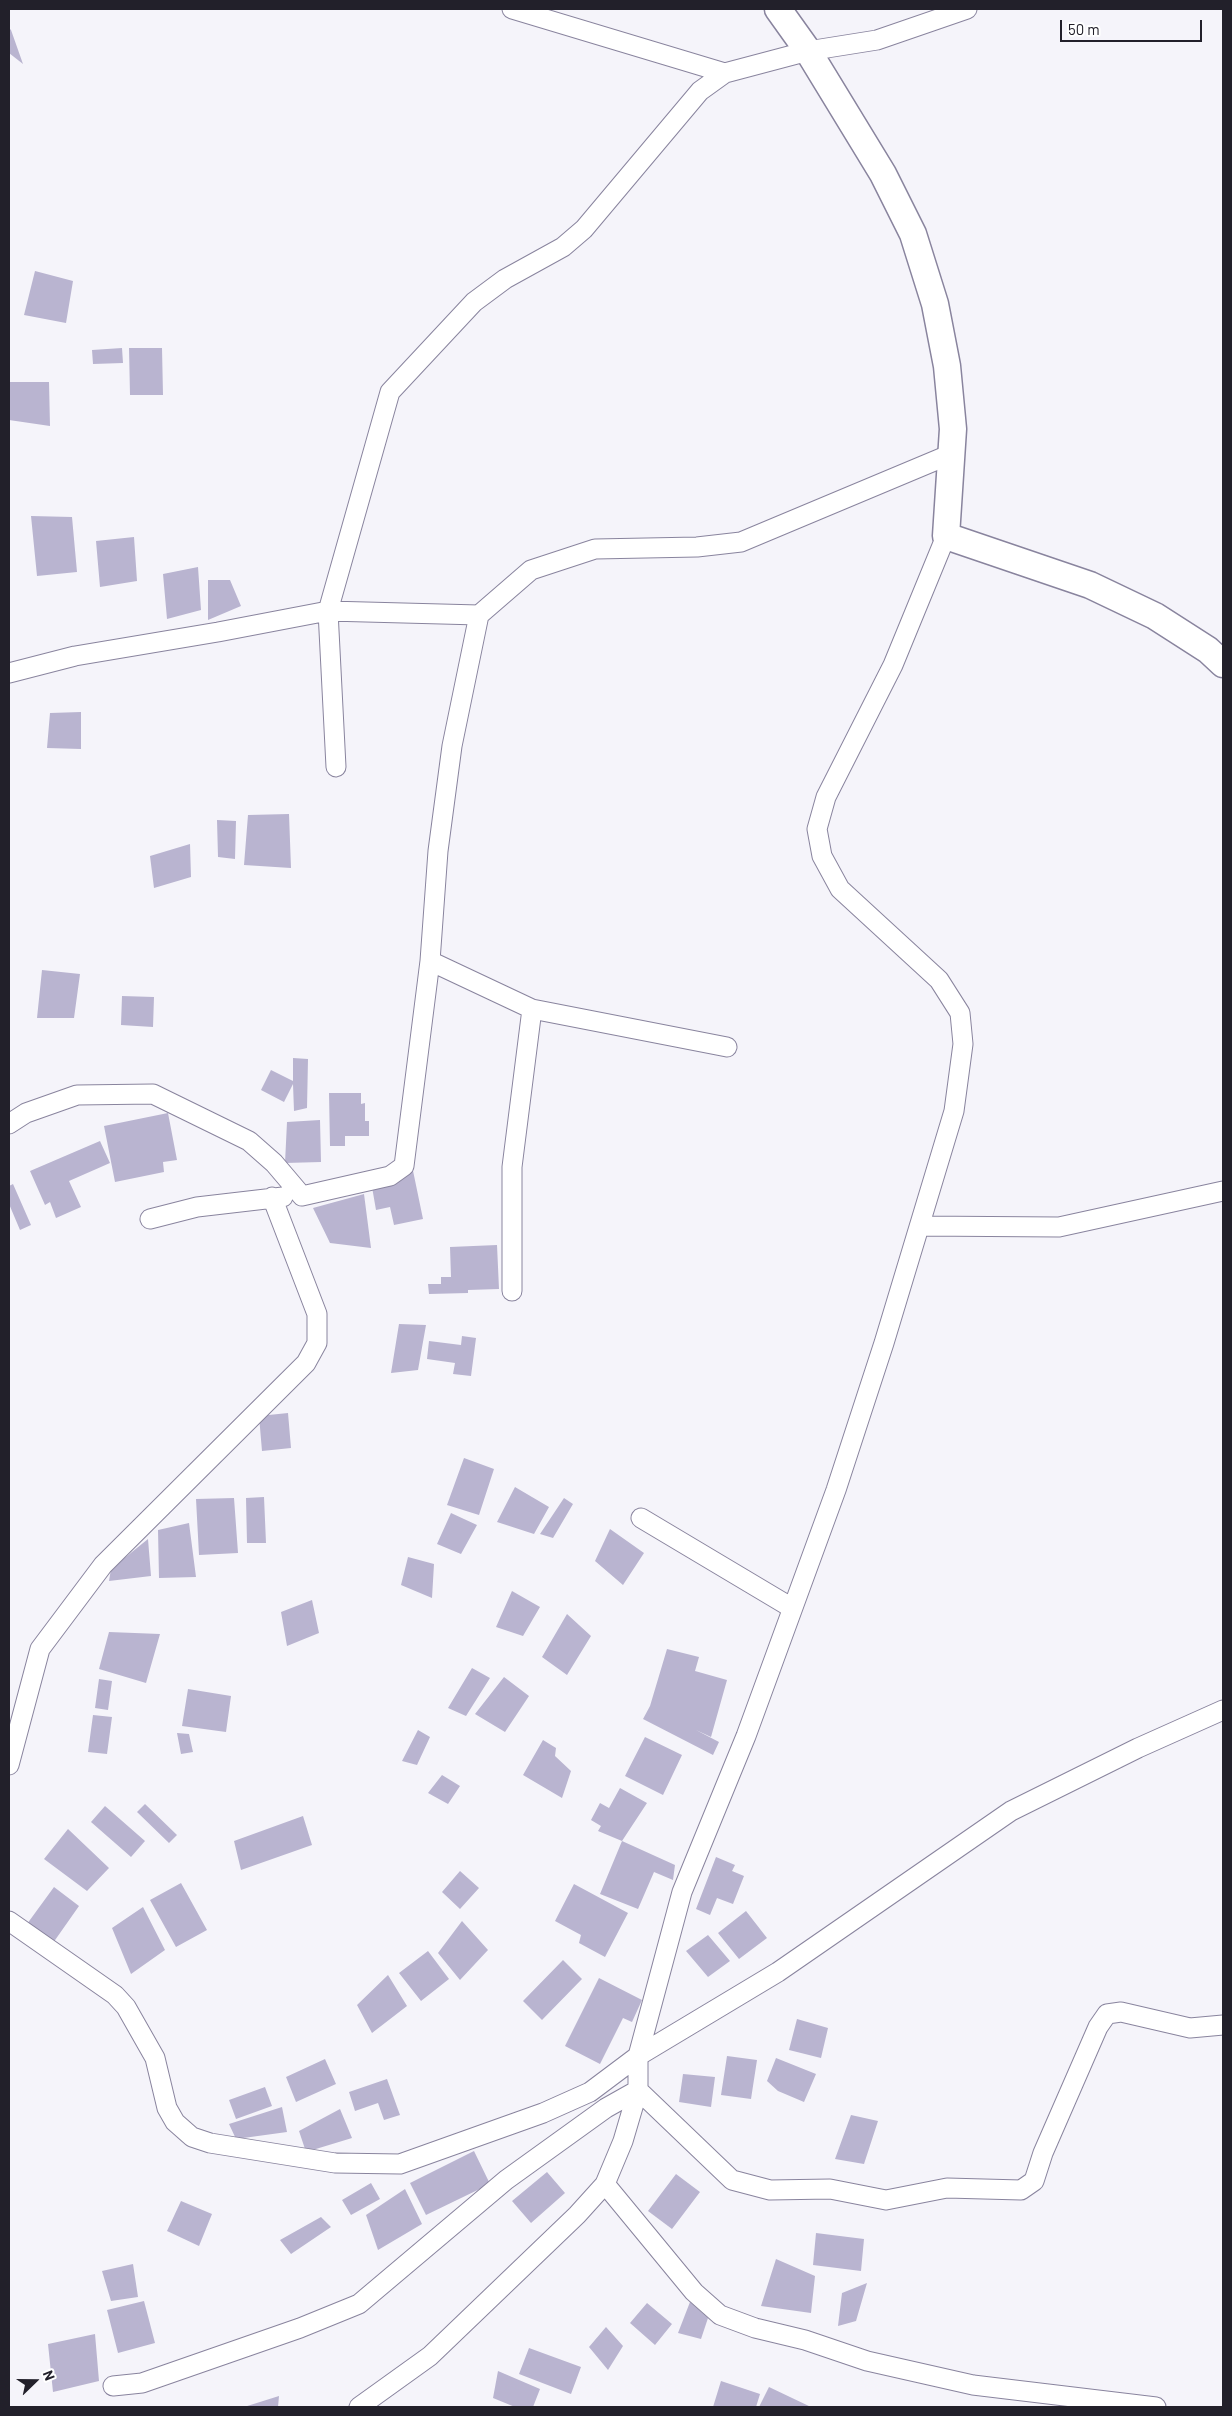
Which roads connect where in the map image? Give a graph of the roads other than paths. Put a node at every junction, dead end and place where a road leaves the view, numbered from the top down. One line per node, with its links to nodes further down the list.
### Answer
1 (512, 9): 5 (street)
2 (778, 9): 4 (street)
3 (967, 9): 4 (street)
4 (808, 51): 5 (street); 6 (street)
5 (725, 73): 8 (street)
6 (951, 454): 7 (street); 9 (street)
7 (946, 536): 10 (street); 21 (street)
8 (328, 611): 9 (street); 11 (street); 12 (street)
9 (478, 614): 13 (street)
10 (1223, 664)
11 (9, 673)
12 (336, 767)
13 (430, 961): 14 (street); 18 (street)
14 (532, 1009): 15 (street); 22 (street)
15 (727, 1047)
16 (9, 1124): 18 (street)
17 (1223, 1191): 21 (street)
18 (302, 1196): 19 (street)
19 (272, 1197): 20 (street); 26 (street)
20 (150, 1219)
21 (920, 1226): 24 (street)
22 (512, 1292)
23 (641, 1518): 24 (street)
24 (792, 1608): 29 (street)
25 (1223, 1710): 29 (street)
26 (9, 1765)
27 (9, 1921): 29 (street)
28 (1223, 2025): 30 (street)
29 (638, 2056): 30 (street)
30 (638, 2090): 31 (street); 32 (street)
31 (605, 2184): 33 (street); 34 (street)
32 (113, 2386)
33 (359, 2407)
34 (1156, 2407)

